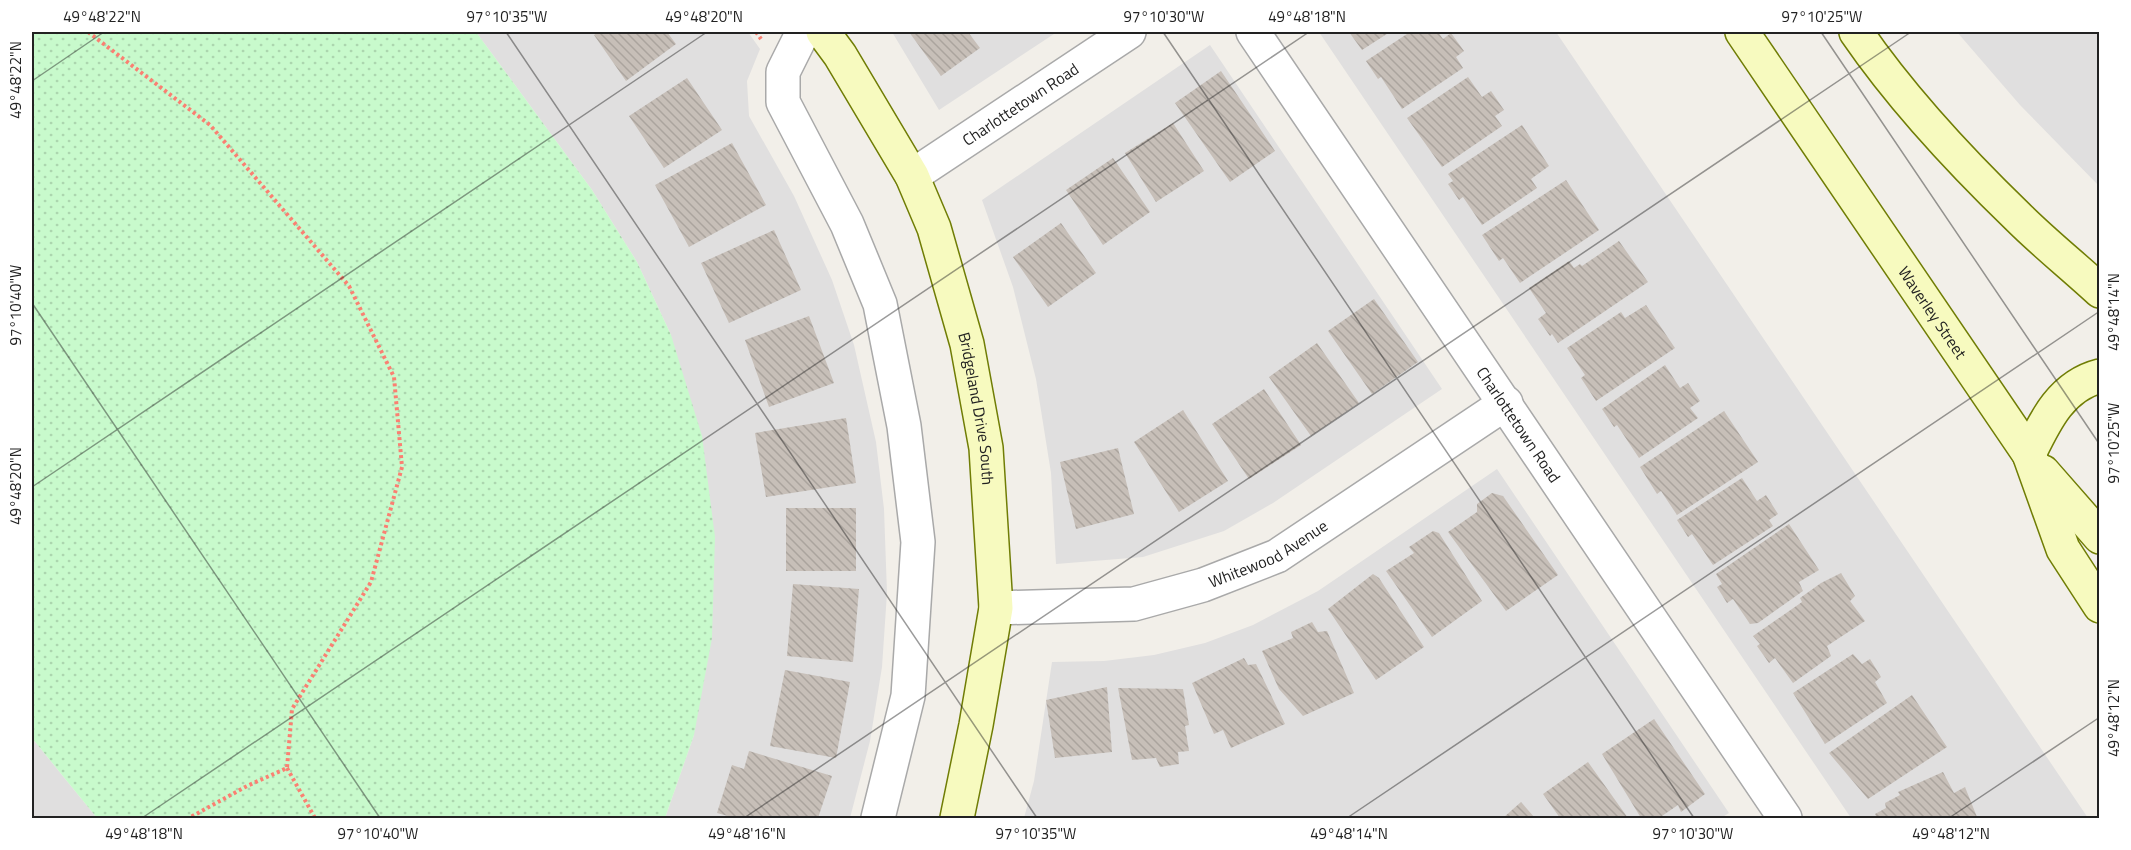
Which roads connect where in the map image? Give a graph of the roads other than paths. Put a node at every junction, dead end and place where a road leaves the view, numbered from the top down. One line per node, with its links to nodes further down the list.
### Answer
1 (803, 32): 15 (street)
2 (823, 32): 7 (main road, Bridgeland Drive South)
3 (1129, 32): 7 (street, Charlottetown Road)
4 (1253, 32): 10 (street, Charlottetown Road)
5 (1742, 32): 11 (main road, Waverley Street)
6 (1856, 32): 8 (main road)
7 (912, 176): 14 (main road, Bridgeland Drive South)
8 (2100, 291)
9 (2100, 376): 11 (main road)
10 (1506, 403): 14 (street, Whitewood Avenue); 17 (street, Charlottetown Road)
11 (2029, 454): 12 (main road); 13 (main road, Waverley Street)
12 (2100, 537)
13 (2100, 606)
14 (996, 608): 16 (main road, Bridgeland Drive South)
15 (878, 819)
16 (957, 819)
17 (1785, 819)

